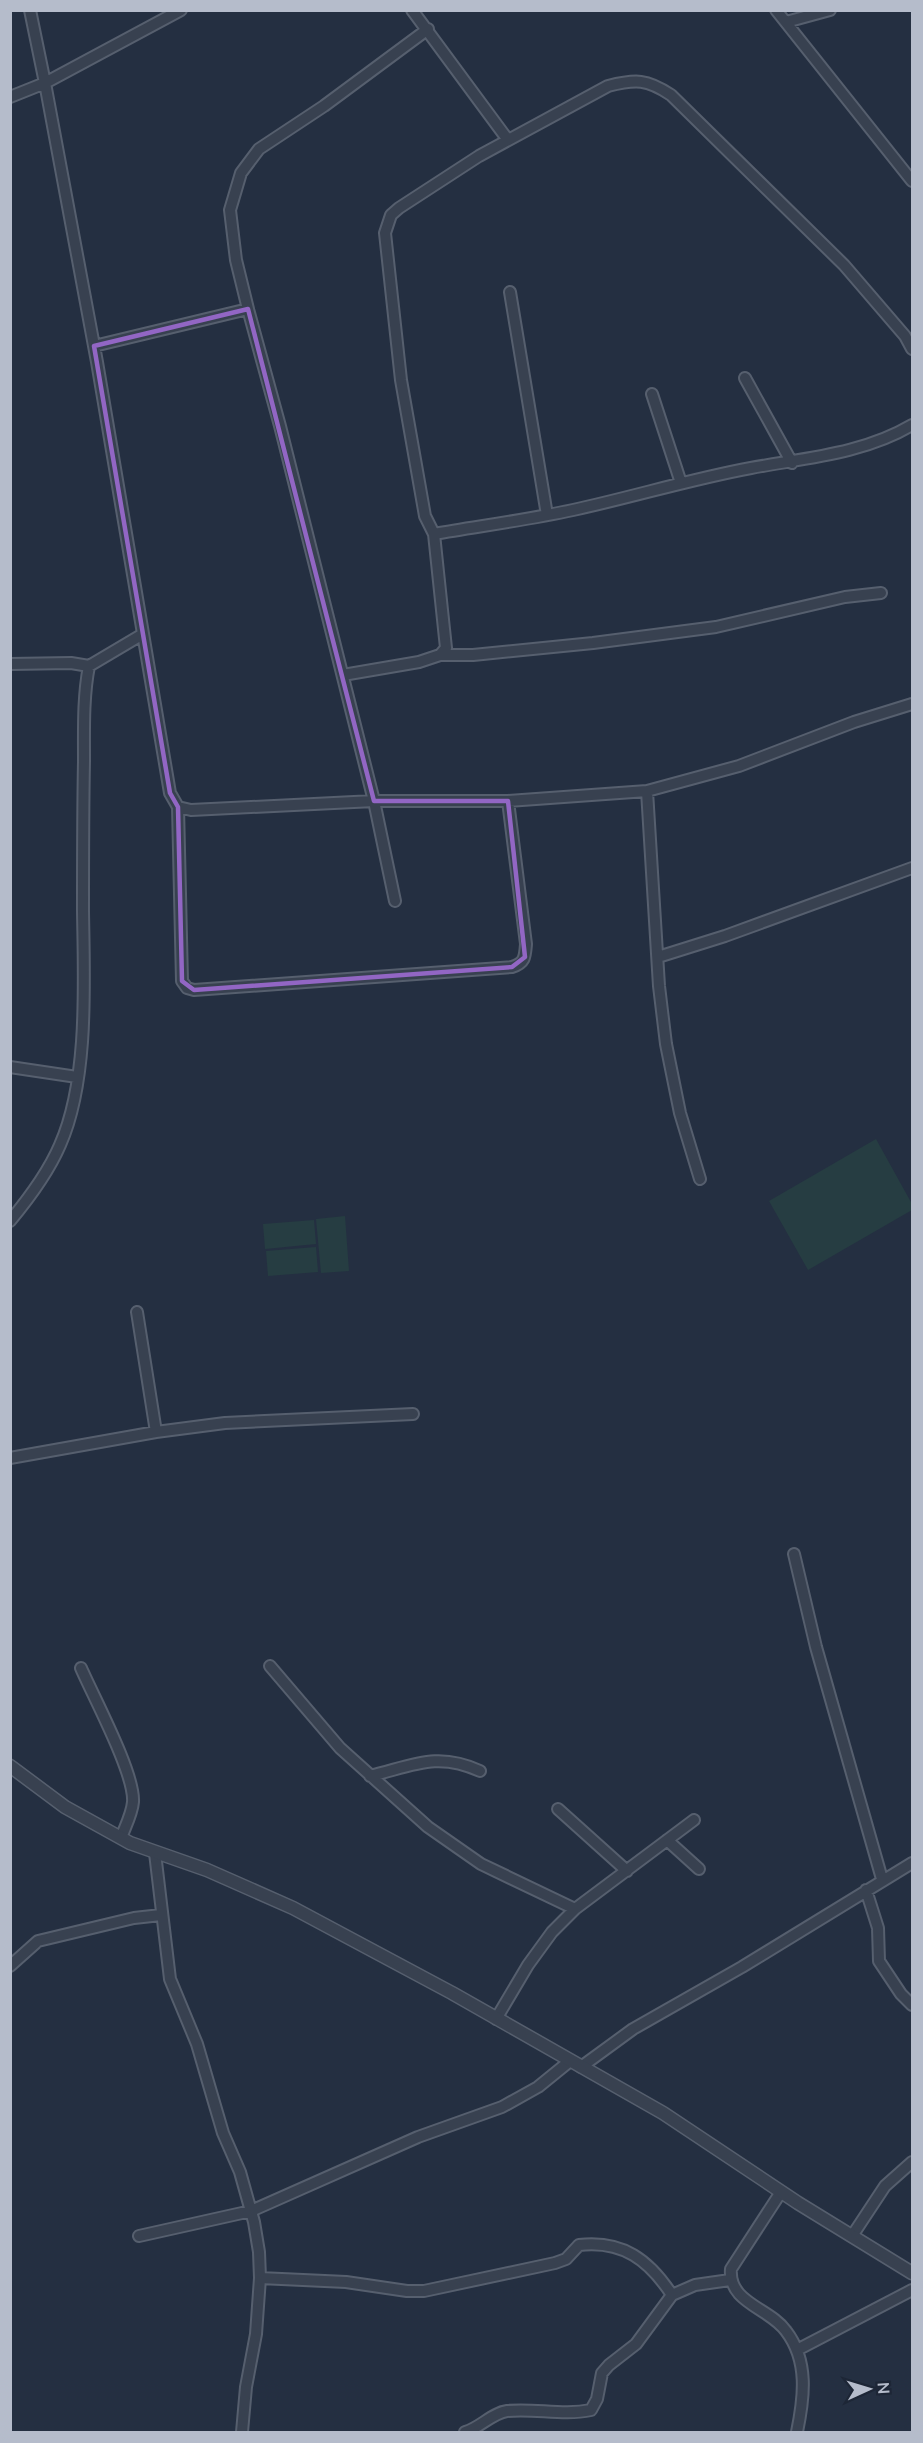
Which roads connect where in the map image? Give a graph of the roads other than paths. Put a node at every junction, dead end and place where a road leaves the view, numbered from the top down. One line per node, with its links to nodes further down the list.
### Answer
1 (30, 10): 8 (street)
2 (181, 10): 8 (street)
3 (412, 10): 7 (street)
4 (776, 10): 6 (street)
5 (830, 10): 6 (street)
6 (786, 22): 11 (street)
7 (428, 29): 10 (street); 13 (street)
8 (45, 83): 9 (street); 14 (street)
9 (10, 97)
10 (508, 140): 15 (street); 22 (street)
11 (912, 181)
12 (510, 292): 21 (street)
13 (248, 309): 14 (street); 28 (street)
14 (94, 346): 24 (street)
15 (912, 349)
16 (745, 378): 19 (street)
17 (652, 394): 20 (street)
18 (912, 425): 19 (street)
19 (792, 463): 20 (street)
20 (681, 483): 21 (street)
21 (547, 515): 22 (street)
22 (434, 534): 25 (street)
23 (881, 593): 25 (street)
24 (143, 634): 27 (street); 33 (street)
25 (440, 656): 28 (street)
26 (10, 664): 27 (street)
27 (88, 666): 38 (street)
28 (343, 675): 31 (street)
29 (912, 704): 30 (street)
30 (647, 791): 32 (street); 36 (street)
31 (374, 801): 32 (street); 33 (street); 35 (street)
32 (508, 801): 33 (street)
33 (178, 807)
34 (912, 868): 36 (street)
35 (395, 901)
36 (658, 957): 39 (street)
37 (10, 1067): 38 (street)
38 (77, 1077): 40 (street)
39 (699, 1179)
40 (10, 1221)
41 (137, 1312): 43 (street)
42 (413, 1414): 43 (street)
43 (156, 1432): 44 (street)
44 (10, 1458)
45 (794, 1554): 59 (street)
46 (270, 1666): 50 (street)
47 (81, 1668): 53 (street)
48 (10, 1766): 53 (street)
49 (480, 1772): 50 (street)
50 (370, 1776): 61 (street)
51 (558, 1809): 58 (street)
52 (694, 1820): 54 (street)
53 (121, 1838): 55 (street)
54 (667, 1840): 57 (street); 58 (street)
55 (155, 1853): 62 (street); 65 (street)
56 (912, 1863): 59 (street)
57 (699, 1869)
58 (627, 1871): 61 (street)
59 (882, 1879): 60 (street)
60 (866, 1890): 64 (street); 66 (street)
61 (575, 1909): 65 (street)
62 (161, 1915): 63 (street); 69 (street)
63 (10, 1966)
64 (912, 2005)
65 (496, 2019): 66 (street)
66 (576, 2064): 68 (street); 69 (street)
67 (912, 2162): 71 (street)
68 (781, 2192): 71 (street); 74 (street)
69 (251, 2211): 70 (street); 73 (street)
70 (139, 2236)
71 (852, 2236): 72 (street)
72 (912, 2273)
73 (260, 2278): 76 (street); 78 (street)
74 (730, 2280): 76 (street); 77 (street)
75 (912, 2290): 77 (street)
76 (672, 2295): 79 (street)
77 (797, 2350): 80 (street)
78 (242, 2433)
79 (465, 2433)
80 (796, 2433)

